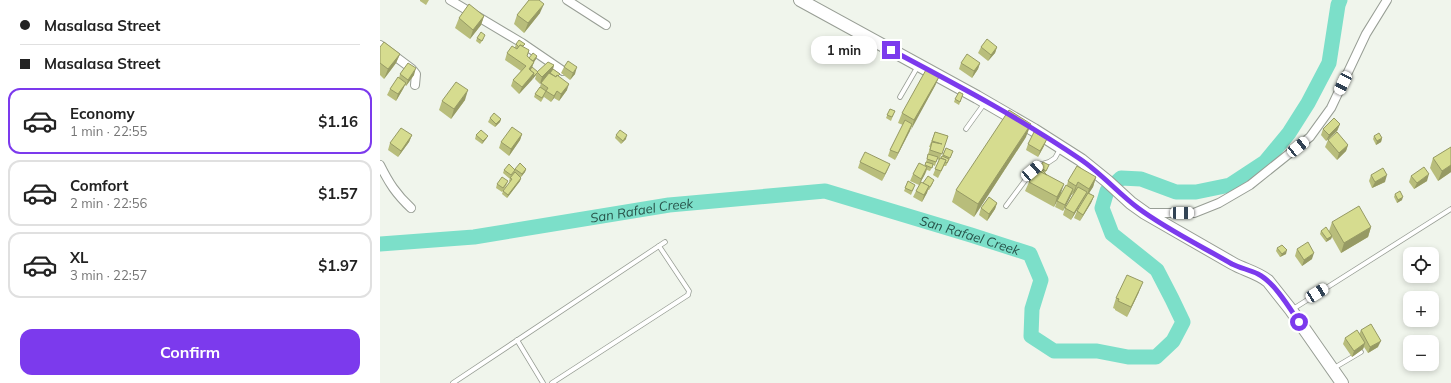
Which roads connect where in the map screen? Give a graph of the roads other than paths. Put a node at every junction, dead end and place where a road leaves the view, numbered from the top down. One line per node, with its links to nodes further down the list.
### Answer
1 (450, 0): 8 (street)
2 (567, 0): 5 (street)
3 (800, 0): 7 (street)
4 (1387, 0): 18 (street)
5 (606, 25)
6 (380, 45): 9 (street)
7 (919, 65): 10 (lane); 11 (street)
8 (563, 71)
9 (415, 85)
10 (900, 97)
11 (986, 102): 12 (lane); 13 (street)
12 (966, 129)
13 (1061, 147): 15 (lane); 18 (street)
14 (380, 165): 16 (street)
15 (1006, 206)
16 (411, 208)
17 (1451, 209): 21 (lane)
18 (1145, 213): 21 (street)
19 (665, 242): 20 (lane)
20 (659, 246): 22 (lane); 27 (lane)
21 (1291, 310): 24 (street)
22 (517, 340): 25 (lane); 26 (lane)
23 (1361, 352): 24 (lane)
24 (1332, 369): 28 (street)
25 (453, 383)
26 (543, 383)
27 (552, 383)
28 (1342, 383)

